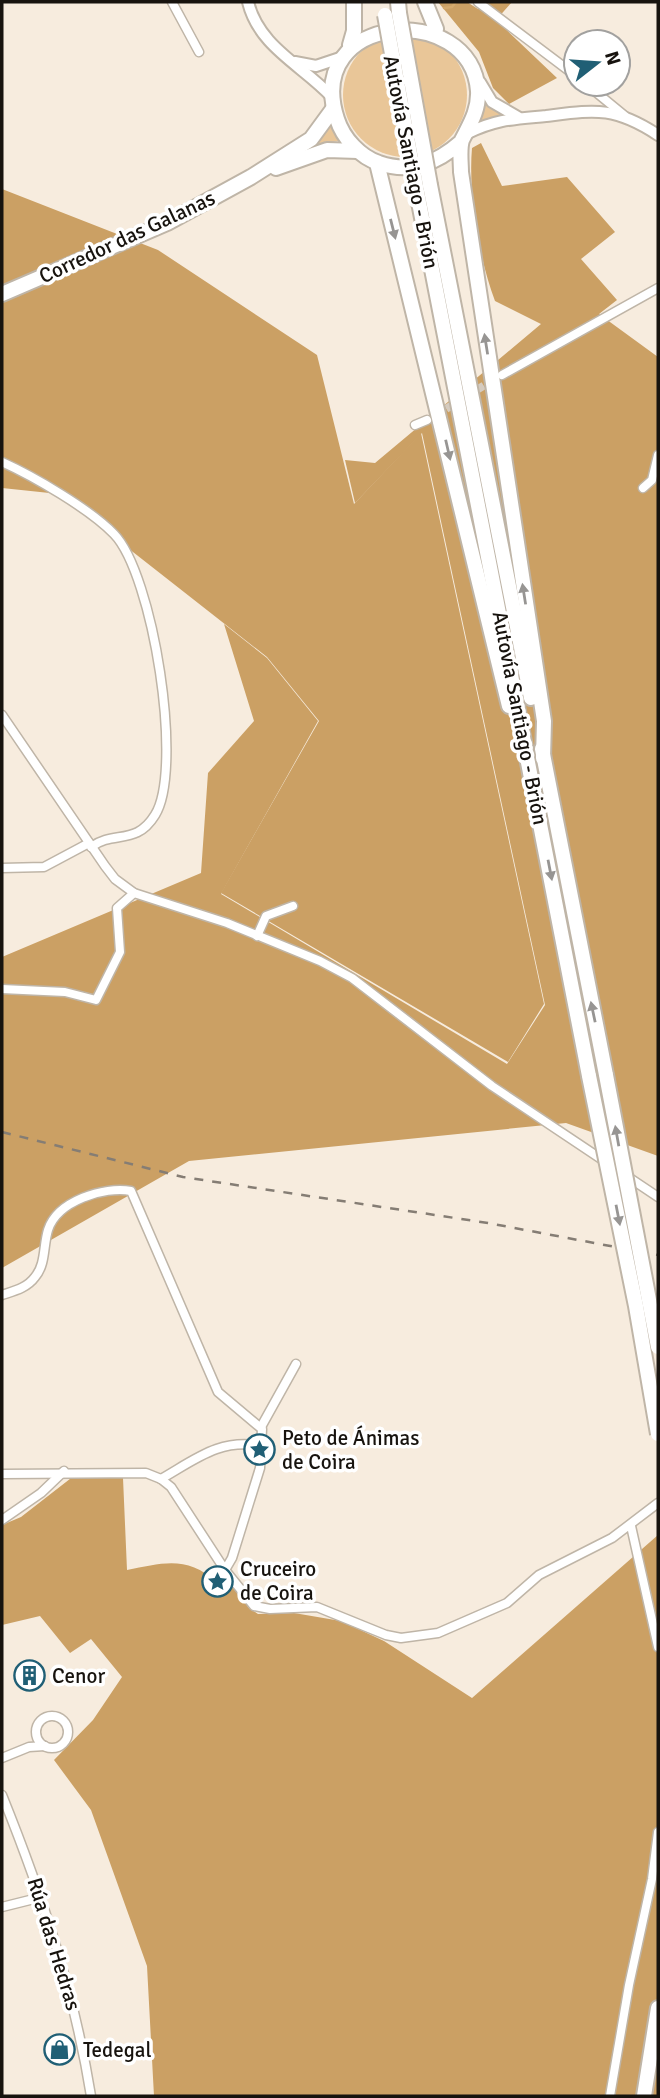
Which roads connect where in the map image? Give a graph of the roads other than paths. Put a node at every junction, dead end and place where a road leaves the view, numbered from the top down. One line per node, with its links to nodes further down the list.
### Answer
1 (172, 2): 8 (street)
2 (248, 2): 10 (street)
3 (354, 2): 9 (highway)
4 (425, 2): 7 (highway)
5 (478, 2): 11 (street)
6 (391, 8): 22 (highway, Autovía Santiago - Brión, bridge)
7 (436, 29): 9 (highway); 12 (highway)
8 (199, 52)
9 (346, 52): 10 (street); 14 (highway)
10 (290, 61): 14 (street)
11 (562, 65)
12 (474, 69): 16 (street); 18 (highway)
13 (603, 98): 15 (street)
14 (333, 103): 19 (highway); 21 (highway)
15 (625, 116): 16 (street); 17 (street)
16 (518, 117): 18 (street)
17 (658, 135)
18 (464, 137): 20 (highway); 32 (highway, one-way to 18)
19 (358, 151): 20 (highway); 21 (highway)
20 (377, 163): 33 (highway, one-way to 33)
21 (251, 177): 24 (highway, Corredor das Galanas)
22 (423, 186): 32 (highway, Autovía Santiago - Brión); 33 (highway, Autovía Santiago - Brión)
23 (658, 288): 25 (street)
24 (2, 294)
25 (502, 375)
26 (428, 420): 27 (street)
27 (415, 425)
28 (658, 454): 30 (street)
29 (2, 462): 34 (street)
30 (643, 488)
31 (2, 715): 34 (street)
32 (543, 758): 42 (highway, Autovía Santiago - Brión, one-way to 32, bridge)
33 (533, 779): 45 (highway, Autovía Santiago - Brión, one-way to 45, bridge)
34 (90, 845): 35 (street); 36 (street)
35 (2, 868)
36 (134, 893): 38 (street); 39 (street)
37 (293, 906): 38 (street)
38 (257, 936): 40 (street)
39 (2, 989)
40 (658, 1198)
41 (2, 1295): 44 (street)
42 (658, 1348)
43 (296, 1364): 44 (street)
44 (261, 1427): 46 (street)
45 (658, 1434)
46 (262, 1446): 49 (street); 53 (street)
47 (64, 1471): 48 (street); 49 (street); 51 (street)
48 (2, 1474)
49 (162, 1479): 53 (street)
50 (658, 1503): 52 (street)
51 (2, 1520)
52 (631, 1526): 53 (street); 54 (street)
53 (225, 1570)
54 (658, 1647)
55 (36, 1735): 56 (street); 56 (street); 57 (street)
56 (45, 1746): 57 (street)
57 (29, 1747): 58 (street)
58 (2, 1758)
59 (2, 1795): 61 (street, Rúa das Hedras)
60 (658, 1832): 65 (street)
61 (42, 1897): 62 (street); 64 (street, Rúa das Hedras)
62 (2, 1907)
63 (658, 2008): 66 (highway)
64 (91, 2096)
65 (610, 2096)
66 (644, 2096)

